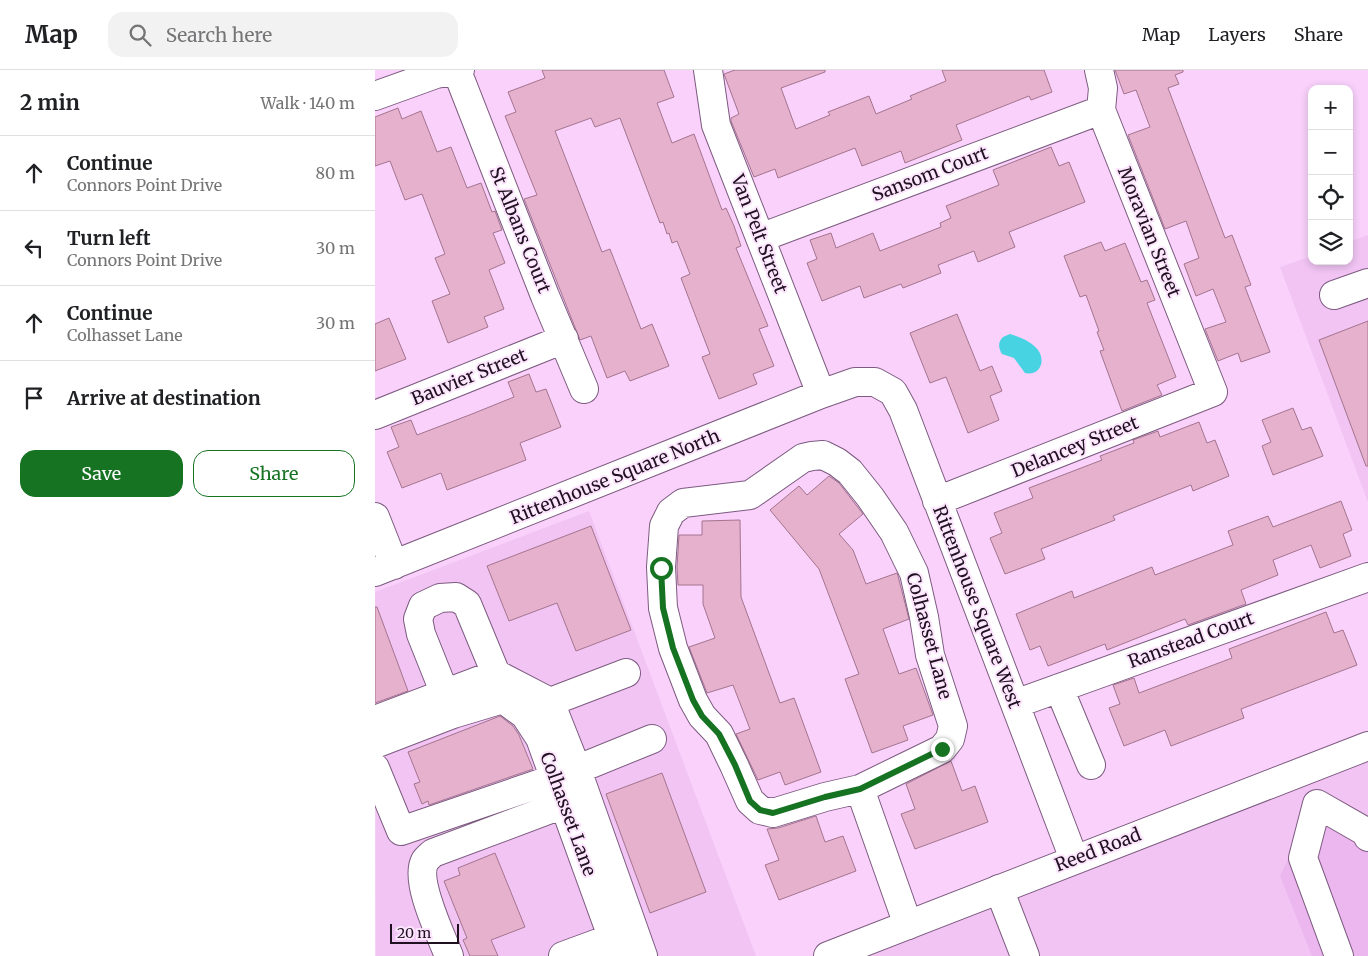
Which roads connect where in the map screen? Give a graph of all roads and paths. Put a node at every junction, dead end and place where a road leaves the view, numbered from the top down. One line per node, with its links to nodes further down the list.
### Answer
1 (708, 70): 6 (street, Van Pelt Street)
2 (1099, 70): 5 (street, Moravian Street)
3 (458, 71): 4 (street); 9 (street, St Albans Court)
4 (375, 96)
5 (1101, 110): 6 (street, Sansom Court); 12 (street, Moravian Street)
6 (761, 238): 13 (street, Van Pelt Street)
7 (1368, 283): 8 (street)
8 (1334, 294)
9 (564, 339): 11 (street, St Albans Court); 14 (street, Bauvier Street)
10 (855, 382): 13 (street, Rittenhouse Square North); 15 (street, Rittenhouse Square West)
11 (584, 389)
12 (1213, 392): 15 (street, Delancey Street)
13 (821, 394): 17 (street, Rittenhouse Square North)
14 (375, 415)
15 (937, 501): 24 (street, Rittenhouse Square West)
16 (375, 517): 17 (street)
17 (384, 569)
18 (1368, 576): 21 (street, Ranstead Court)
19 (626, 673): 22 (street)
20 (496, 674): 22 (street); 23 (street); 23 (street, Colhasset Lane); 25 (street, Colhasset Lane)
21 (1059, 688): 24 (street, Ranstead Court); 30 (street)
22 (550, 702): 25 (street); 33 (street, Colhasset Lane)
23 (449, 704): 25 (street); 26 (street); 28 (street)
24 (1015, 704): 38 (street, Rittenhouse Square West)
25 (514, 707): 33 (street, Colhasset Lane)
26 (375, 720)
27 (652, 739): 33 (street)
28 (375, 744)
29 (1368, 746): 32 (street, Reed Road)
30 (1091, 766)
31 (375, 768): 33 (street)
32 (1305, 770): 36 (street); 38 (street, Reed Road)
33 (566, 774): 35 (street, Colhasset Lane); 44 (street, Colhasset Lane)
34 (860, 789): 34 (street, Colhasset Lane); 40 (street)
35 (563, 804): 41 (street, Colhasset Lane); 42 (street)
36 (1317, 804): 37 (street); 47 (street)
37 (1368, 837)
38 (1074, 860): 39 (street, Reed Road)
39 (999, 889): 40 (street, Reed Road); 46 (street)
40 (908, 925): 45 (street, Reed Road)
41 (616, 947): 43 (street)
42 (449, 956)
43 (563, 956)
44 (643, 956)
45 (828, 956)
46 (1025, 956)
47 (1339, 956)

